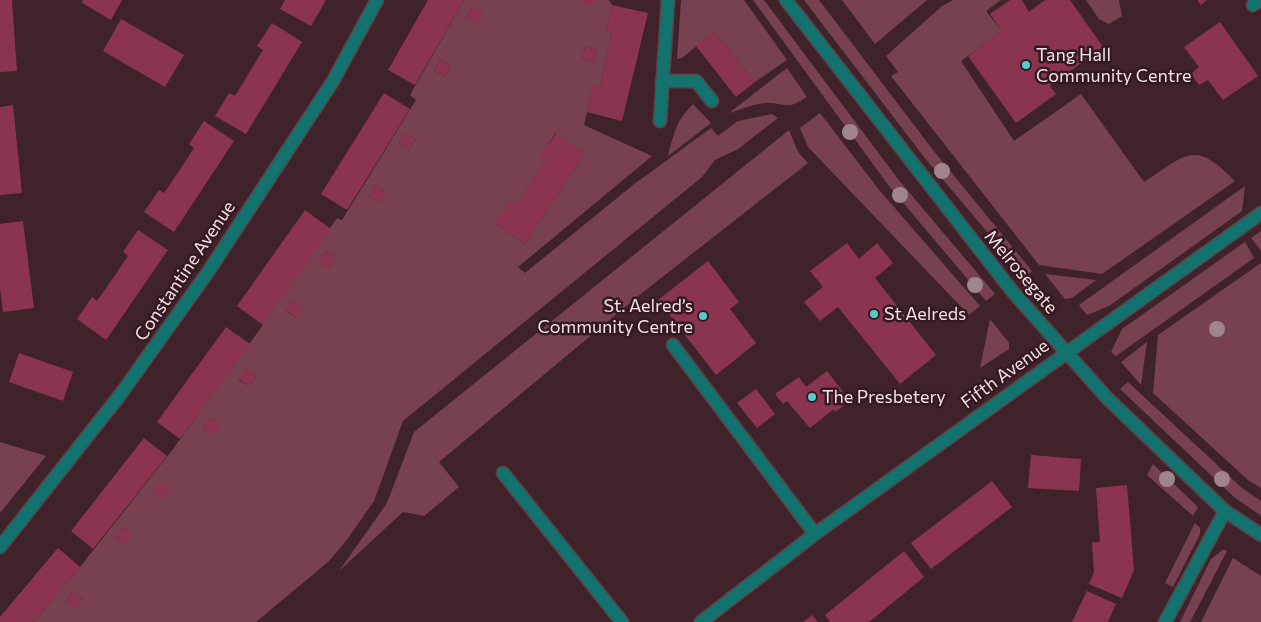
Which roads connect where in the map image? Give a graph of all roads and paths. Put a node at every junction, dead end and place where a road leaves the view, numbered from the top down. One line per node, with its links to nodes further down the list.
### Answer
1 (377, 0): 14 (street, Constantine Avenue)
2 (668, 0): 4 (street)
3 (786, 0): 9 (street, Melrosegate)
4 (662, 81): 5 (street); 6 (street)
5 (712, 101)
6 (660, 121)
7 (1261, 213): 9 (street, Fifth Avenue)
8 (673, 345): 12 (street)
9 (1066, 352): 11 (street, Melrosegate); 12 (street, Fifth Avenue)
10 (503, 473): 15 (street)
11 (1225, 511): 13 (street, Melrosegate); 17 (street)
12 (815, 534): 16 (street, Fifth Avenue)
13 (1261, 536)
14 (0, 546)
15 (622, 622)
16 (701, 622)
17 (1166, 622)

